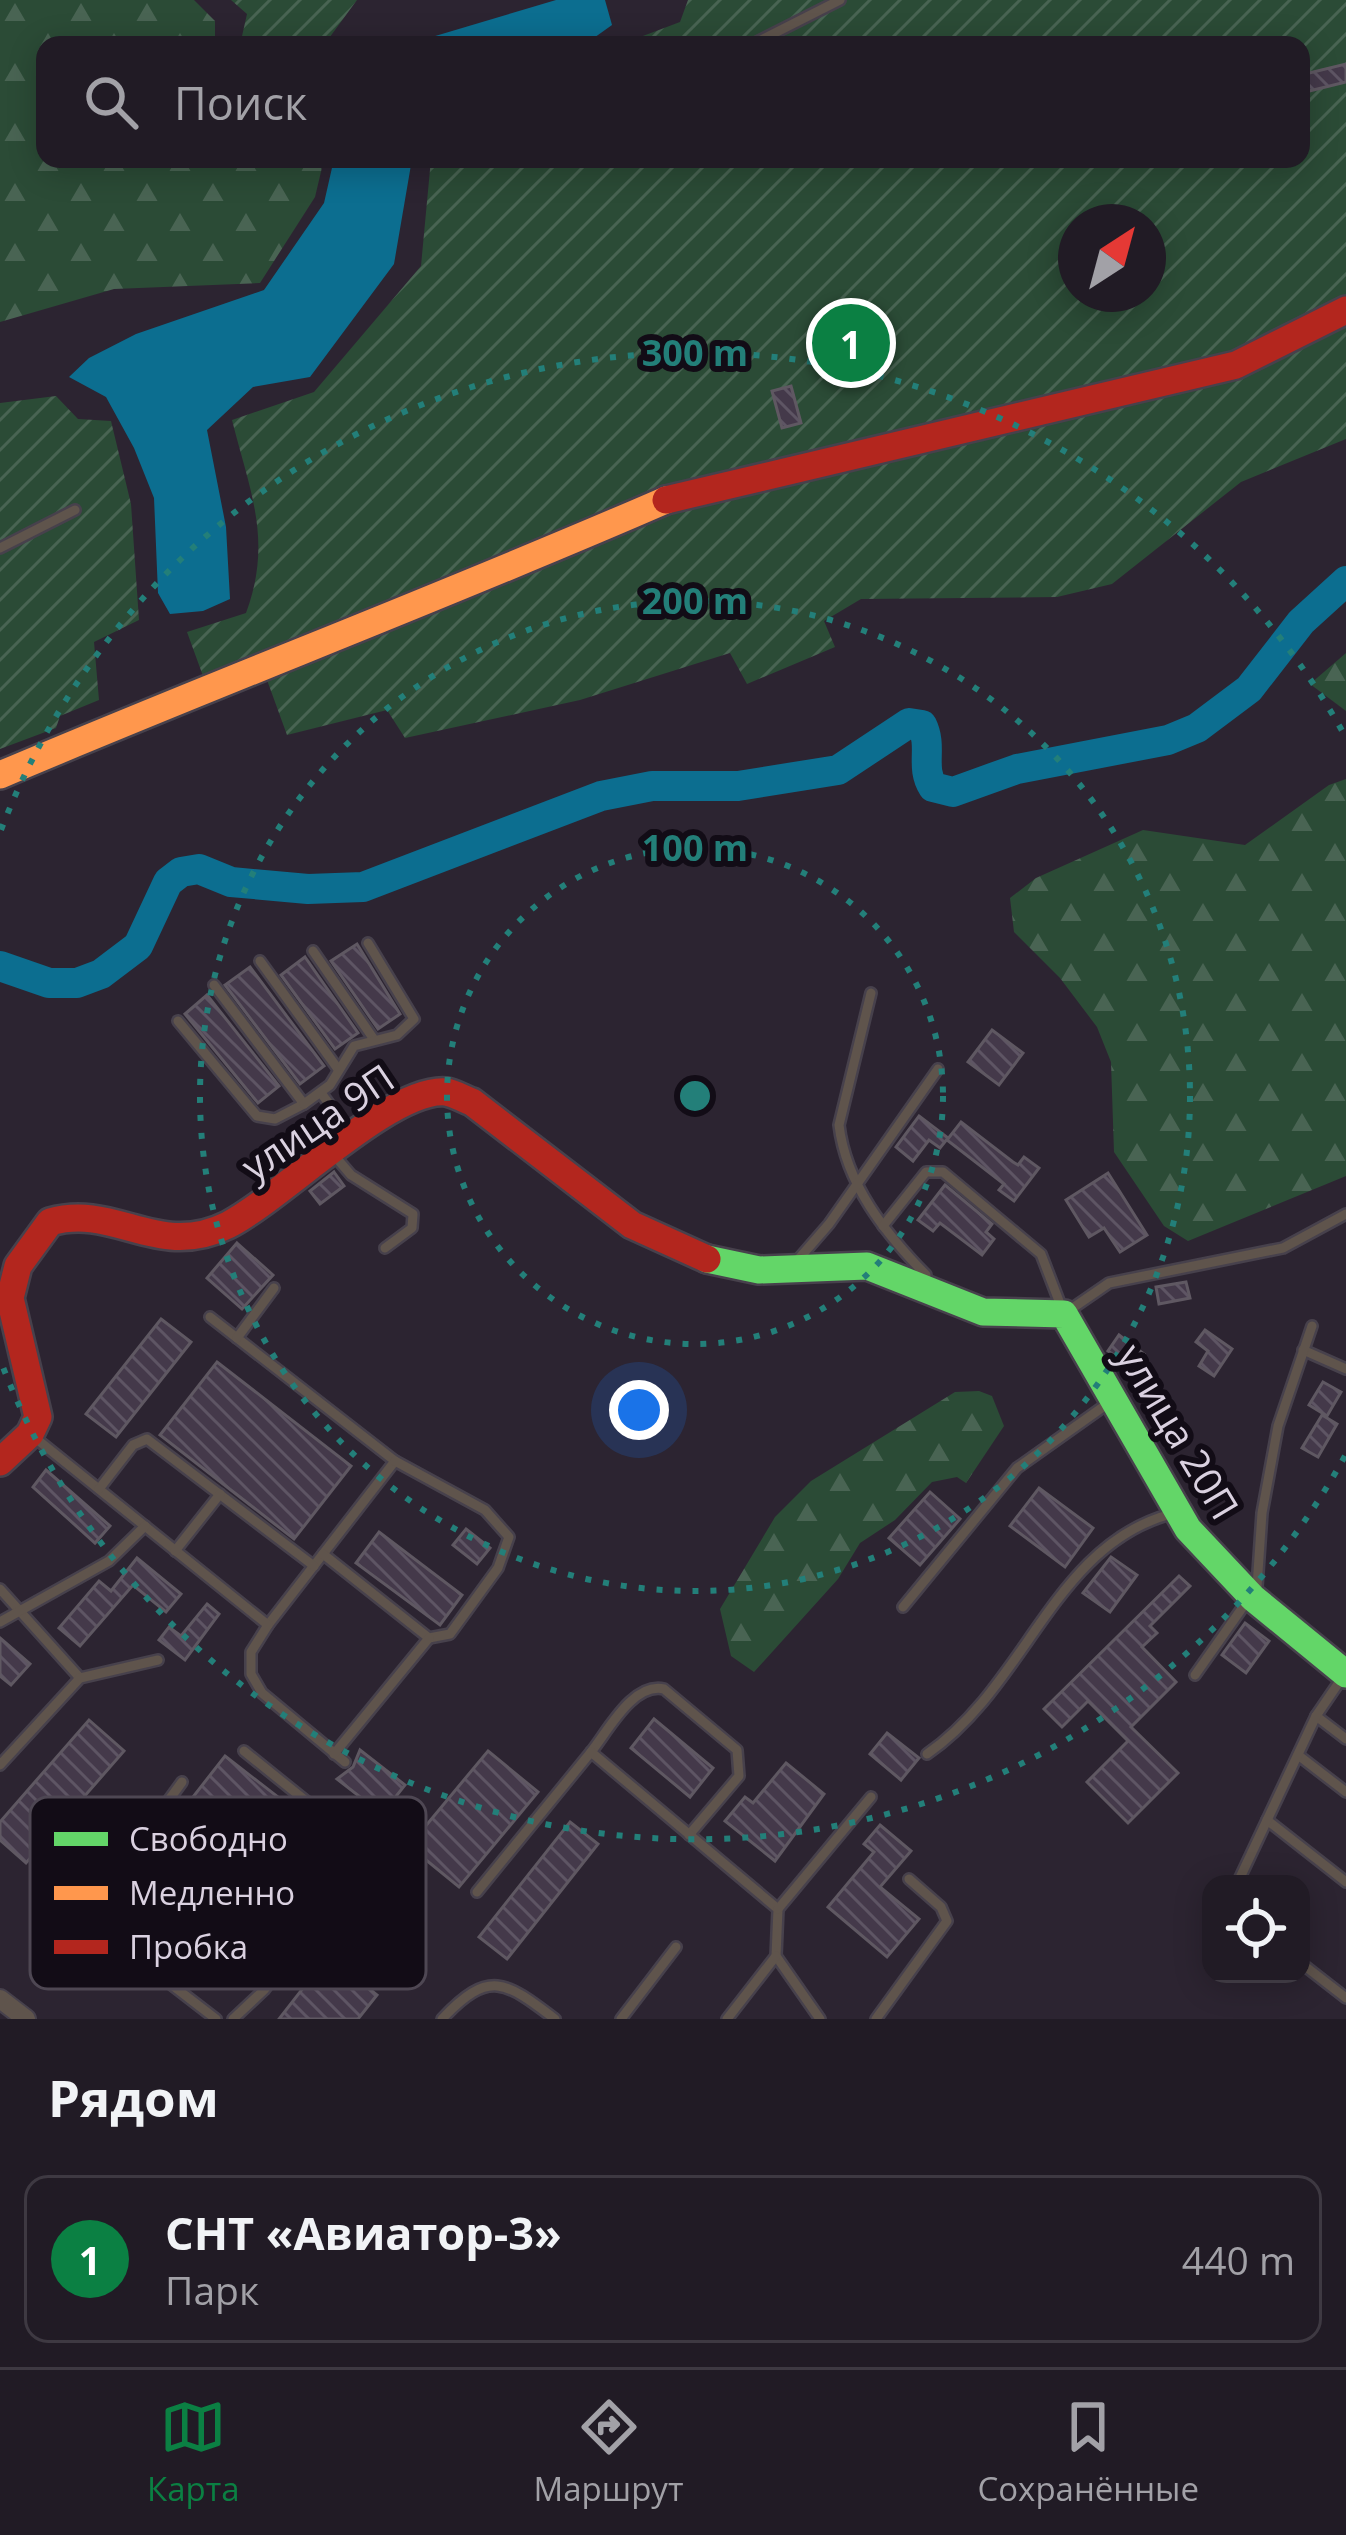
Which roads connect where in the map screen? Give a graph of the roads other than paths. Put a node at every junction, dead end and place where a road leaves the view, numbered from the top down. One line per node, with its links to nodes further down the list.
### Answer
1 (840, 0): 2 (lane)
2 (769, 36)
3 (1346, 310): 6 (street)
4 (75, 509): 5 (lane)
5 (0, 548)
6 (3, 767)
7 (368, 943): 13 (lane)
8 (313, 950): 13 (lane)
9 (260, 962): 14 (lane)
10 (214, 985): 17 (lane)
11 (871, 994): 19 (lane)
12 (178, 1021): 17 (lane)
13 (373, 1038): 14 (lane)
14 (338, 1069): 16 (lane)
15 (938, 1069): 19 (lane)
16 (321, 1093): 17 (lane); 18 (lane)
17 (304, 1104)
18 (344, 1146): 22 (lane); 23 (street, улица 9П); 32 (street, улица 9П)
19 (855, 1186): 21 (lane); 23 (lane)
20 (1346, 1214): 26 (lane)
21 (884, 1226): 25 (lane); 26 (lane)
22 (385, 1248)
23 (787, 1269): 25 (street, улица 9П)
24 (274, 1288): 30 (lane)
25 (951, 1299): 26 (street, улица 9П)
26 (1064, 1314): 34 (street, улица 20П)
27 (0, 1316): 32 (lane)
28 (210, 1317): 30 (lane)
29 (1312, 1327): 31 (lane)
30 (237, 1338): 37 (lane)
31 (1303, 1350): 33 (lane); 46 (lane)
32 (20, 1356): 35 (street, улица 9П)
33 (1346, 1369)
34 (1113, 1400): 40 (street, улица 20П); 47 (lane)
35 (30, 1434): 36 (street); 38 (lane)
36 (1, 1460)
37 (395, 1461): 43 (lane); 51 (lane)
38 (99, 1489): 39 (lane); 41 (lane)
39 (220, 1494): 42 (lane); 44 (lane)
40 (1176, 1512): 46 (street, улица 20П); 61 (lane)
41 (145, 1526): 42 (lane); 48 (lane)
42 (176, 1551): 50 (lane)
43 (323, 1554): 44 (lane); 51 (lane)
44 (314, 1566): 50 (lane)
45 (0, 1589): 48 (lane)
46 (1253, 1598): 53 (street, улица 20П); 54 (lane)
47 (903, 1607)
48 (20, 1612): 49 (lane); 55 (lane)
49 (0, 1622)
50 (268, 1625): 60 (lane)
51 (429, 1638): 60 (lane)
52 (158, 1660): 55 (lane)
53 (1346, 1674): 56 (lane)
54 (1195, 1675)
55 (80, 1678): 64 (lane)
56 (1316, 1716): 57 (lane); 62 (lane)
57 (1346, 1738)
58 (244, 1751): 68 (lane)
59 (591, 1753): 71 (lane); 71 (lane); 75 (lane)
60 (334, 1754): 63 (lane)
61 (927, 1754)
62 (1298, 1755): 66 (lane); 70 (lane)
63 (345, 1762)
64 (0, 1765)
65 (182, 1782): 67 (lane)
66 (1346, 1792)
67 (170, 1797)
68 (299, 1797)
69 (871, 1797): 76 (lane)
70 (1267, 1820): 72 (lane); 74 (lane)
71 (689, 1835): 76 (lane)
72 (1241, 1875)
73 (909, 1879): 92 (lane)
74 (1346, 1882)
75 (477, 1892)
76 (778, 1909): 78 (lane)
77 (676, 1947): 89 (lane)
78 (776, 1956): 90 (lane); 91 (lane)
79 (1310, 1970): 82 (lane)
80 (180, 1989): 85 (lane)
81 (260, 1989): 86 (lane)
82 (1346, 1998)
83 (0, 1999): 84 (street)
84 (26, 2019)
85 (217, 2019)
86 (233, 2019)
87 (442, 2019): 88 (lane)
88 (555, 2019)
89 (621, 2019)
90 (727, 2019)
91 (820, 2019)
92 (876, 2019)

